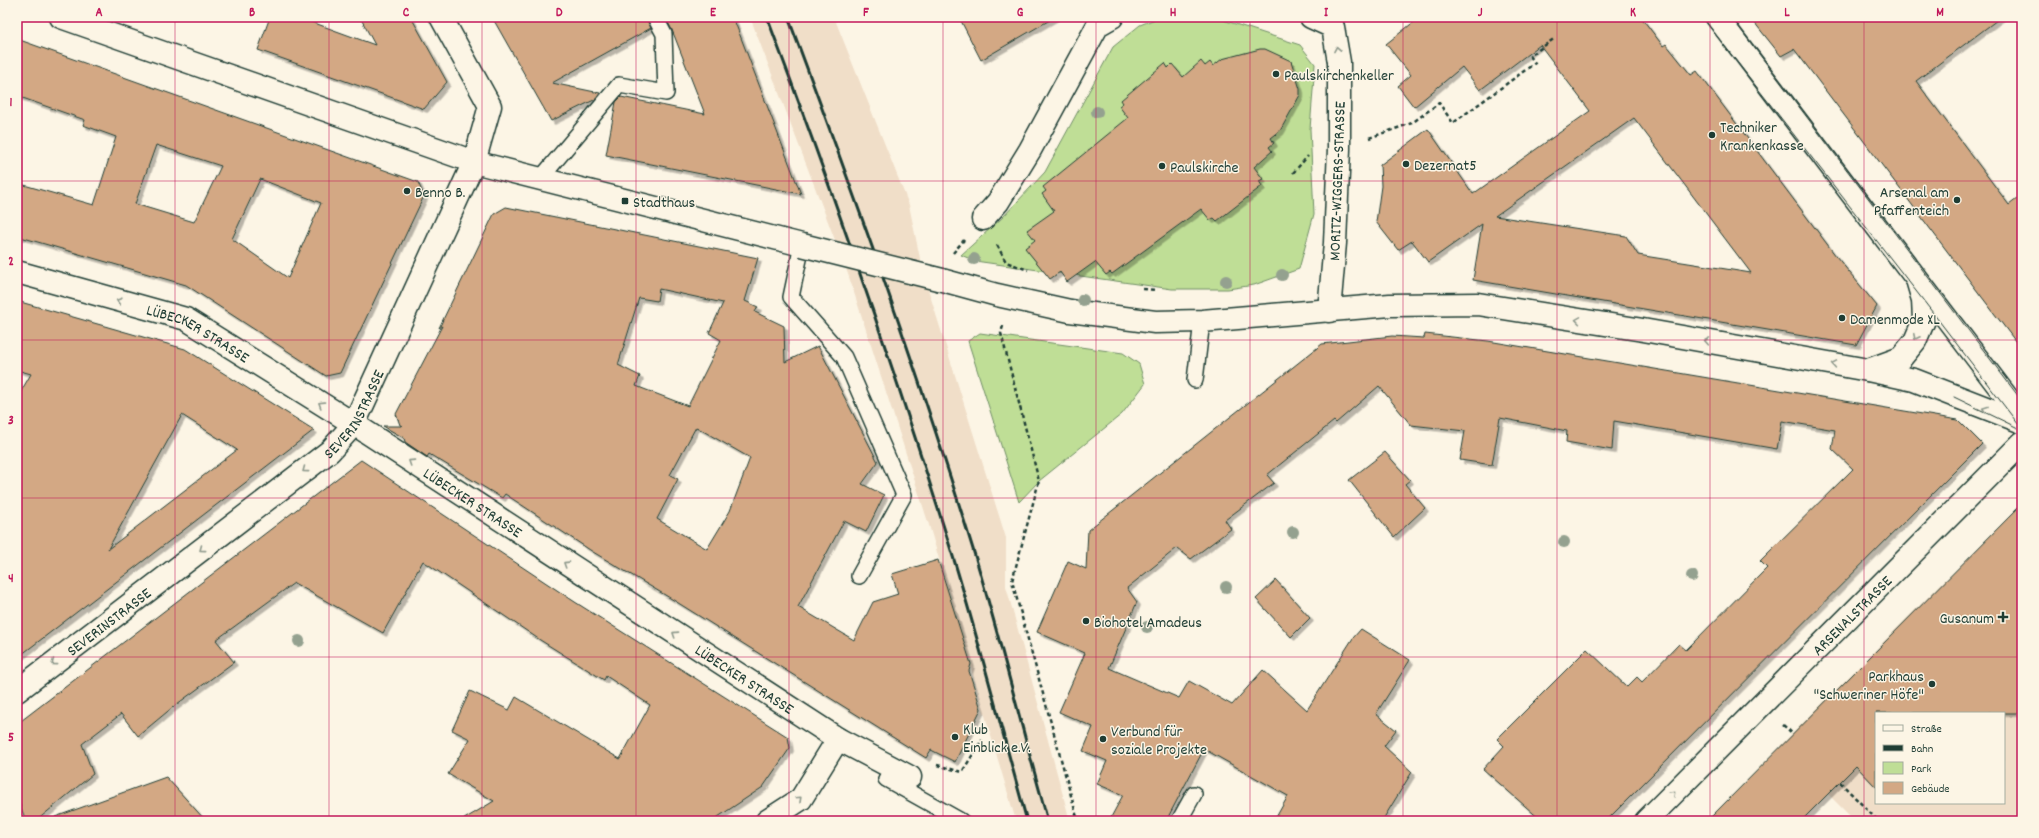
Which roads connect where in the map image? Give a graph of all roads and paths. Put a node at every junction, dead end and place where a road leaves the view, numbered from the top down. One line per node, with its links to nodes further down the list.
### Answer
1 (61, 17): 11 (street)
2 (441, 17): 11 (street, SEVERINSTRASSE)
3 (656, 17): 13 (lane)
4 (1311, 17): 7 (street, MORITZ-WIGGERS-STRASSE)
5 (1717, 17): 18 (street)
6 (1101, 20): 14 (street)
7 (1340, 22): 9 (street, MORITZ-WIGGERS-STRASSE, one-way to 7)
8 (1555, 38): 9 (path)
9 (1339, 149): 22 (street, MORITZ-WIGGERS-STRASSE)
10 (1312, 151): 12 (path)
11 (474, 162): 13 (street); 28 (street, SEVERINSTRASSE)
12 (1292, 173)
13 (541, 178): 15 (street)
14 (983, 219): 16 (path)
15 (802, 245): 21 (street, bridge); 30 (lane)
16 (1032, 271)
17 (17, 272): 28 (street, LÜBECKER STRASSE, one-way to 17)
18 (1914, 273): 24 (street, one-way to 24); 26 (street)
19 (1142, 289): 20 (path)
20 (1157, 290)
21 (1009, 298): 23 (street); 39 (path)
22 (1330, 311): 23 (street); 24 (street, one-way to 22)
23 (1202, 321): 25 (lane)
24 (1868, 370): 27 (street, one-way to 24)
25 (1195, 380)
26 (2022, 416)
27 (2022, 422)
28 (354, 424): 31 (street, SEVERINSTRASSE, one-way to 31); 32 (street, LÜBECKER STRASSE, one-way to 28)
29 (2022, 443): 41 (street, ARSENALSTRASSE, one-way to 29)
30 (859, 576)
31 (17, 691)
32 (838, 739): 34 (street, LÜBECKER STRASSE); 37 (street, one-way to 32)
33 (982, 740): 34 (path)
34 (901, 772): 38 (lane)
35 (1840, 782): 42 (path)
36 (1194, 794): 40 (lane)
37 (767, 821)
38 (961, 821)
39 (1078, 821)
40 (1179, 821)
41 (1646, 821)
42 (1878, 821)

